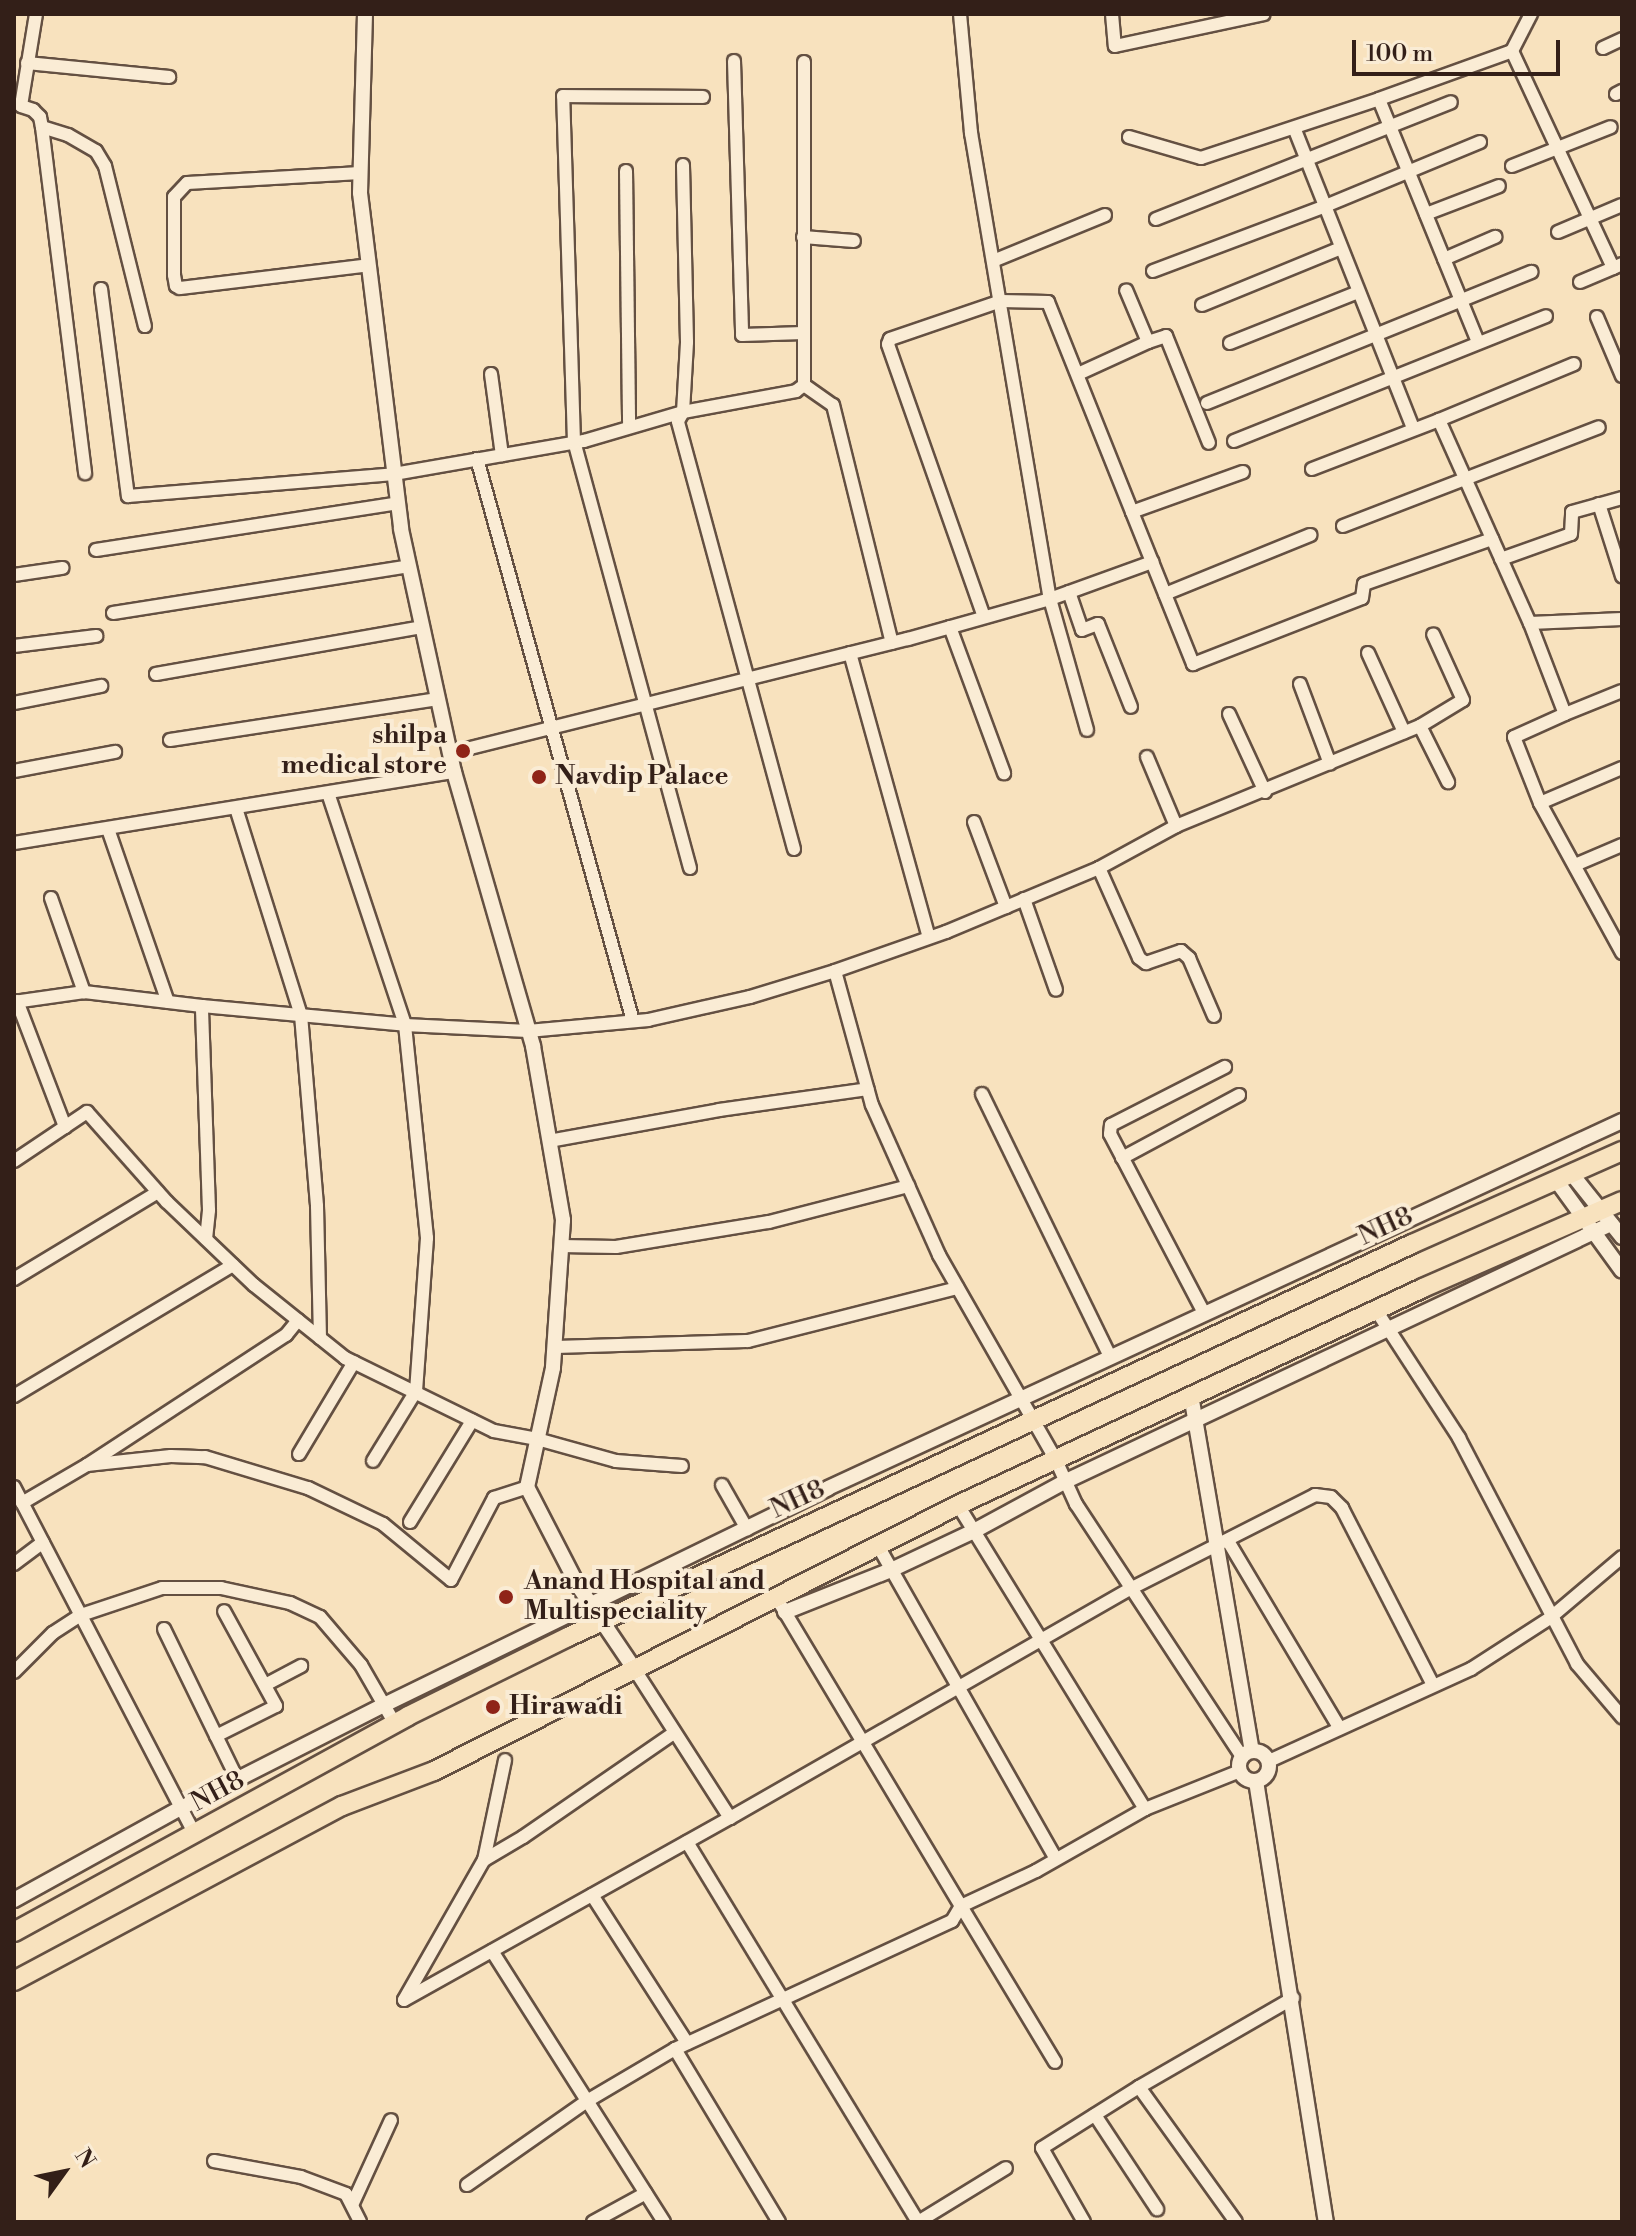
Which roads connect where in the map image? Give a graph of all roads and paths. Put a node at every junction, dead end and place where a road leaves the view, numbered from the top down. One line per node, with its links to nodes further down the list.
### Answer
1 (36, 14): 13 (street)
2 (365, 14): 30 (street)
3 (960, 14): 44 (street)
4 (1112, 14): 7 (street)
5 (1264, 14): 7 (street)
6 (1531, 14): 10 (street)
7 (1222, 19)
8 (1622, 39): 9 (street)
9 (1603, 48)
10 (1512, 51): 16 (street); 24 (street)
11 (734, 61): 59 (street)
12 (804, 62): 39 (street)
13 (27, 63): 14 (street); 18 (street)
14 (169, 77)
15 (703, 97): 77 (street)
16 (1379, 99): 19 (street); 21 (street)
17 (1451, 102): 19 (street)
18 (42, 127): 58 (street); 83 (street)
19 (1390, 127): 25 (street); 29 (street)
20 (1611, 127): 24 (street)
21 (1295, 130): 22 (street); 25 (street)
22 (1129, 137)
23 (1480, 142): 29 (street)
24 (1558, 149): 27 (street); 37 (street)
25 (1306, 159): 33 (street); 36 (street)
26 (683, 165): 71 (street)
27 (1512, 166)
28 (626, 171): 73 (street)
29 (1408, 171): 33 (street); 34 (street)
30 (360, 173): 45 (street); 45 (street)
31 (1499, 186): 34 (street)
32 (1622, 205): 37 (street)
33 (1323, 207): 42 (street); 47 (street)
34 (1426, 214): 43 (street)
35 (1105, 215): 44 (street)
36 (1156, 219)
37 (1590, 219): 38 (street); 46 (street)
38 (1558, 232)
39 (803, 237): 41 (street); 59 (street)
40 (1495, 237): 43 (street)
41 (854, 241)
42 (1341, 248): 52 (street); 55 (street)
43 (1444, 259): 54 (street)
44 (993, 261): 53 (street)
45 (369, 265): 84 (street)
46 (1617, 266): 49 (street)
47 (1153, 271)
48 (1532, 272): 54 (street)
49 (1580, 282)
50 (101, 289): 84 (street)
51 (1126, 290): 61 (street)
52 (1358, 292): 60 (street); 63 (street)
53 (1001, 301): 66 (street); 102 (street); 104 (street)
54 (1461, 301): 60 (street); 62 (street)
55 (1202, 305)
56 (1546, 316): 62 (street)
57 (1597, 317): 67 (street)
58 (145, 326)
59 (803, 333): 69 (street)
60 (1375, 334): 68 (street); 70 (street)
61 (1148, 342): 66 (street); 78 (street)
62 (1478, 342): 68 (street)
63 (1230, 343)
64 (1574, 364): 72 (street)
65 (491, 374): 79 (street)
66 (1078, 374): 89 (street)
67 (1622, 376)
68 (1392, 377): 75 (street); 76 (street)
69 (804, 385): 71 (street); 111 (street)
70 (1207, 403)
71 (683, 412): 73 (street); 116 (street)
72 (1439, 420): 75 (street); 85 (street)
73 (629, 427): 77 (street)
74 (1599, 427): 85 (street)
75 (1413, 428): 81 (street)
76 (1234, 441)
77 (574, 442): 79 (street); 122 (street)
78 (1209, 443)
79 (502, 455): 80 (street)
80 (477, 459): 84 (street); 127 (street)
81 (1312, 469)
82 (1243, 472): 89 (street)
83 (85, 473)
84 (394, 474): 87 (street)
85 (1464, 477): 90 (street); 92 (street)
86 (1622, 498): 88 (street)
87 (398, 503): 93 (street); 96 (street)
88 (1599, 504): 94 (street); 99 (street)
89 (1132, 512): 95 (street)
90 (1343, 526)
91 (1310, 535): 101 (street)
92 (1492, 539): 94 (street); 101 (street)
93 (96, 550)
94 (1501, 559): 106 (street)
95 (1152, 562): 100 (street); 101 (street)
96 (409, 566): 103 (street); 107 (street)
97 (62, 568): 98 (street)
98 (14, 575)
99 (1622, 576)
100 (1069, 592): 102 (street); 123 (street)
101 (1165, 594)
102 (1050, 599): 104 (street); 128 (street)
103 (113, 613)
104 (984, 617): 108 (street)
105 (1622, 619): 106 (street)
106 (1530, 623): 125 (street)
107 (423, 627): 115 (street); 120 (street)
108 (950, 627): 111 (street); 138 (street)
109 (1433, 634): 126 (street)
110 (96, 636): 112 (street)
111 (892, 643): 113 (street)
112 (14, 646)
113 (850, 653): 116 (street); 157 (street)
114 (1368, 653): 129 (street)
115 (156, 674)
116 (748, 678): 122 (street); 149 (street)
117 (1300, 684): 134 (street)
118 (101, 686): 121 (street)
119 (1622, 691): 125 (street)
120 (438, 699): 130 (street); 132 (street)
121 (14, 703)
122 (645, 704): 127 (street); 151 (street)
123 (1131, 707)
124 (1229, 714): 140 (street)
125 (1565, 714): 142 (street)
126 (1420, 726): 129 (street); 139 (street)
127 (551, 728): 132 (street); 167 (street)
128 (1087, 730)
129 (1404, 732): 134 (street)
130 (170, 740)
131 (115, 752): 136 (street)
132 (450, 753): 137 (street)
133 (1147, 757): 145 (street)
134 (1330, 764): 140 (street)
135 (1622, 768): 142 (street)
136 (14, 771)
137 (454, 772): 141 (street); 169 (street)
138 (1004, 773)
139 (1448, 782)
140 (1265, 792): 145 (street)
141 (328, 793): 143 (street); 168 (street)
142 (1540, 803): 150 (street)
143 (236, 808): 146 (street); 165 (street)
144 (974, 822): 155 (street)
145 (1176, 826): 152 (street)
146 (108, 829): 147 (street); 163 (street)
147 (14, 843)
148 (1622, 845): 150 (street)
149 (794, 849)
150 (1575, 865): 156 (street)
151 (690, 868)
152 (1099, 868): 154 (street); 166 (street)
153 (51, 898): 161 (street)
154 (1024, 899): 155 (street); 160 (street)
155 (1006, 907): 157 (street)
156 (1617, 932): 158 (street)
157 (929, 937): 159 (street)
158 (1622, 953)
159 (835, 971): 167 (street); 171 (street)
160 (1056, 990)
161 (84, 992): 162 (street); 163 (street)
162 (16, 1002): 175 (street)
163 (168, 1002): 164 (street)
164 (202, 1006): 165 (street); 187 (street)
165 (301, 1015): 168 (street); 197 (street)
166 (1214, 1016)
167 (633, 1021): 169 (street)
168 (405, 1025): 169 (street); 201 (street)
169 (528, 1031): 176 (street)
170 (1225, 1067): 179 (street)
171 (868, 1089): 176 (street); 181 (street)
172 (982, 1094): 199 (street)
173 (1239, 1095): 179 (street)
174 (1622, 1121): 194 (street)
175 (65, 1127): 178 (street); 182 (street)
176 (549, 1141): 188 (street)
177 (1622, 1151): 180 (main road, NH8)
178 (15, 1157)
179 (1122, 1158): 194 (street)
180 (1563, 1176): 184 (street); 185 (street); 205 (main road, NH8)
181 (908, 1186): 188 (street); 192 (street)
182 (158, 1192): 187 (street); 191 (street)
183 (1622, 1201): 184 (main road)
184 (1606, 1217): 185 (main road); 186 (street)
185 (1588, 1225): 190 (street); 193 (main road); 196 (street)
186 (1622, 1237)
187 (206, 1239): 189 (street)
188 (561, 1246): 198 (street)
189 (233, 1265): 195 (street); 203 (street)
190 (1622, 1271)
191 (14, 1279)
192 (957, 1288): 198 (street); 204 (street)
193 (1376, 1310): 196 (street); 202 (main road)
194 (1204, 1313): 199 (street)
195 (298, 1320): 197 (street); 212 (street)
196 (1387, 1327): 206 (street); 234 (street)
197 (320, 1338): 200 (street)
198 (554, 1347): 208 (street)
199 (1110, 1357): 204 (street)
200 (354, 1362): 201 (street); 209 (street)
201 (416, 1391): 207 (street); 211 (street)
202 (1191, 1395): 206 (street); 210 (main road)
203 (14, 1396)
204 (1021, 1398): 205 (street); 221 (street)
205 (1033, 1419): 210 (street); 232 (main road, NH8)
206 (1195, 1420): 214 (street); 225 (street)
207 (472, 1421): 208 (street); 220 (street)
208 (537, 1439): 213 (street); 217 (street)
209 (299, 1454)
210 (1055, 1458): 214 (street); 219 (main road)
211 (373, 1461)
212 (87, 1465): 217 (street); 218 (street)
213 (682, 1466)
214 (1066, 1481): 222 (street); 229 (street)
215 (722, 1485): 221 (street)
216 (14, 1487): 218 (street)
217 (527, 1487): 232 (street)
218 (22, 1503): 223 (street)
219 (958, 1505): 222 (street); 224 (main road)
220 (410, 1522)
221 (747, 1529): 232 (street)
222 (974, 1531): 228 (street); 236 (street)
223 (43, 1542): 227 (street); 233 (street)
224 (877, 1544): 228 (street); 230 (main road)
225 (1221, 1544): 229 (street); 241 (street); 246 (street); 251 (street)
226 (1622, 1557): 234 (street)
227 (14, 1564)
228 (891, 1570): 230 (street); 242 (street)
229 (1130, 1589): 236 (street); 251 (street)
230 (781, 1604): 238 (main road); 249 (street)
231 (224, 1611): 240 (street)
232 (598, 1614): 238 (street); 243 (street); 245 (main road, NH8)
233 (81, 1615): 239 (street); 243 (street); 255 (street)
234 (1550, 1618): 241 (street); 244 (street)
235 (164, 1629): 248 (street)
236 (1041, 1640): 242 (street); 256 (street)
237 (301, 1666): 240 (street)
238 (635, 1670): 247 (street); 267 (main road)
239 (14, 1672)
240 (265, 1685): 248 (street)
241 (1433, 1685): 246 (street)
242 (958, 1688): 249 (street); 260 (street)
243 (384, 1705): 245 (street); 253 (street)
244 (1622, 1717)
245 (395, 1724): 258 (main road, NH8)
246 (1339, 1727): 252 (street)
247 (674, 1733): 257 (street); 261 (street)
248 (216, 1736): 253 (street)
249 (862, 1742): 257 (street); 264 (street)
250 (505, 1760): 261 (street)
251 (1245, 1760): 252 (street); 254 (street); 256 (street)
252 (1269, 1761): 254 (street)
253 (237, 1779): 255 (street)
254 (1256, 1781): 268 (street)
255 (181, 1808): 258 (street); 263 (street)
256 (1145, 1809): 260 (street)
257 (730, 1818): 259 (street)
258 (195, 1834): 265 (main road, NH8)
259 (687, 1842): 262 (street); 269 (street)
260 (1056, 1859): 264 (street)
261 (484, 1860): 266 (street)
262 (592, 1895): 266 (street); 270 (street)
263 (14, 1900)
264 (961, 1906): 269 (street); 271 (street)
265 (14, 1932)
266 (492, 1951): 273 (street)
267 (14, 1981)
268 (1293, 1998): 272 (street); 289 (street)
269 (781, 1999): 270 (street); 286 (street)
270 (681, 2046): 273 (street); 285 (street)
271 (1055, 2062)
272 (1139, 2087): 274 (street); 288 (street)
273 (587, 2101): 278 (street); 279 (street)
274 (1095, 2115): 281 (street); 287 (street)
275 (391, 2120): 280 (street)
276 (214, 2161): 280 (street)
277 (1006, 2168): 286 (street)
278 (467, 2185)
279 (646, 2193): 283 (street); 284 (street)
280 (353, 2203): 282 (street)
281 (1157, 2209)
282 (360, 2222)
283 (593, 2222)
284 (664, 2222)
285 (779, 2222)
286 (918, 2222)
287 (1084, 2222)
288 (1236, 2222)
289 (1326, 2222)

